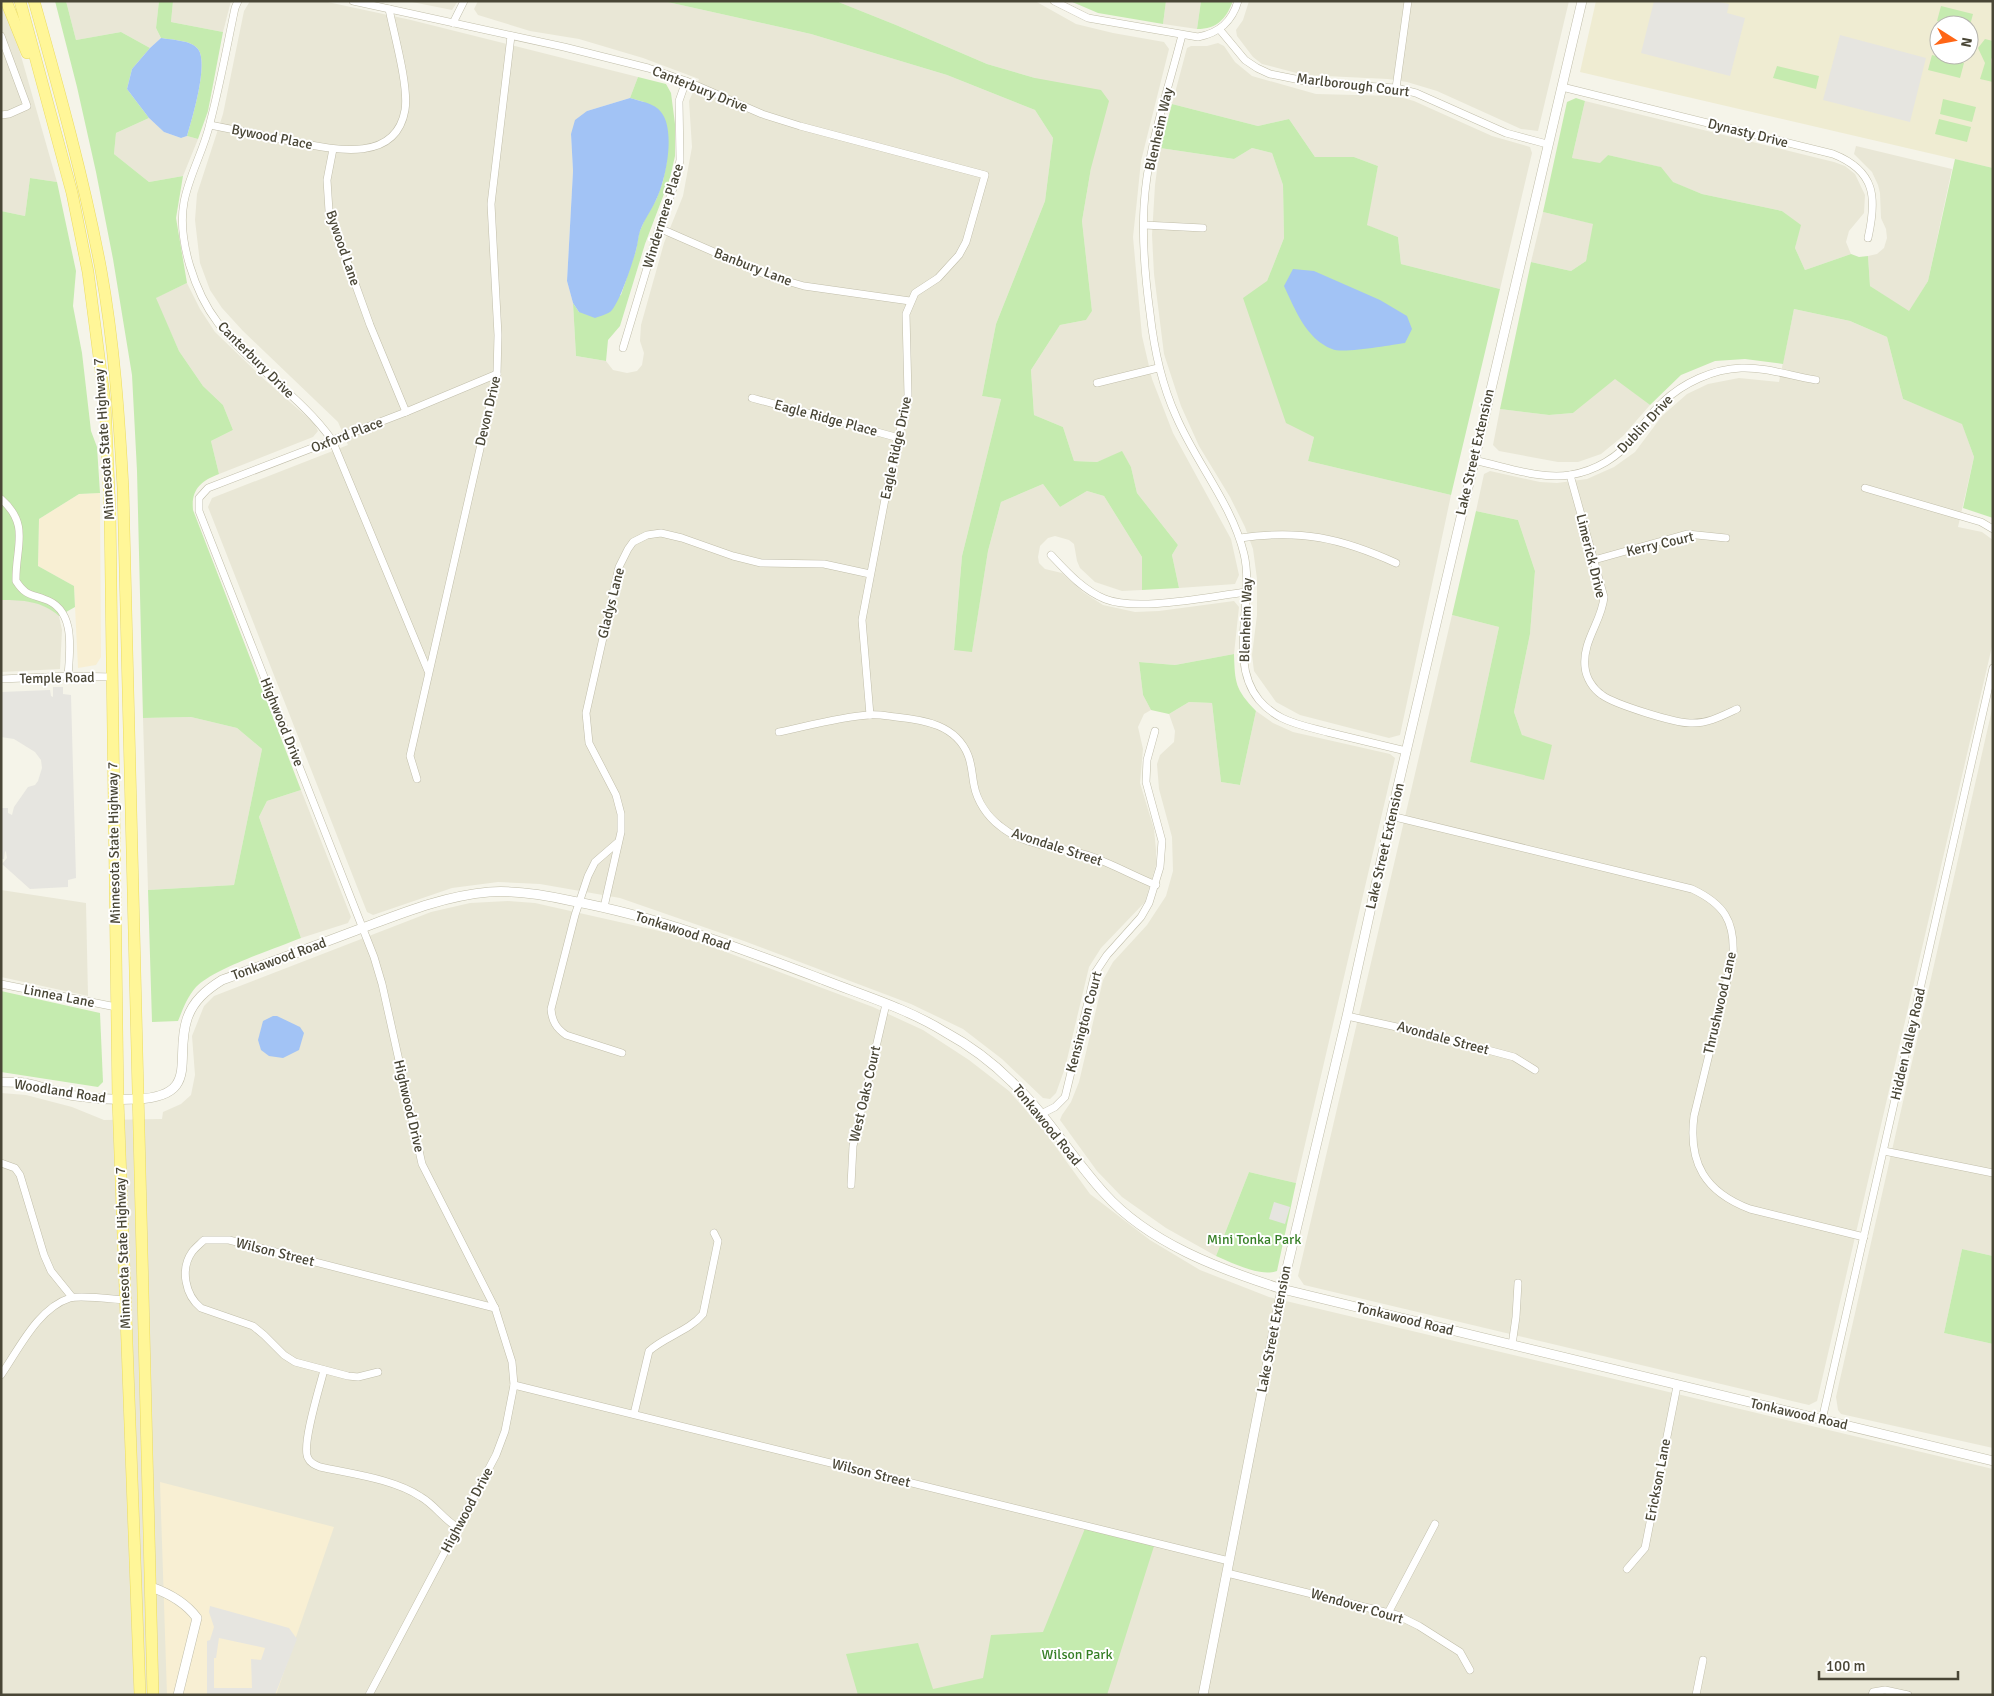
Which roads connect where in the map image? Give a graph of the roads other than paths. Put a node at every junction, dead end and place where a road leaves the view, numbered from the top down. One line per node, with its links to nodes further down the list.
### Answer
1 (6, 1): 18 (main road)
2 (20, 1): 18 (main road, Minnesota State Highway 7)
3 (34, 1): 76 (main road, Minnesota State Highway 7)
4 (238, 1): 22 (street, Canterbury Drive)
5 (353, 1): 11 (street, Canterbury Drive)
6 (464, 1): 12 (street)
7 (1054, 1): 14 (street)
8 (1238, 1): 13 (street)
9 (1408, 1): 20 (street)
10 (1582, 1): 19 (street, Lake Street Extension)
11 (388, 9): 12 (street, Canterbury Drive); 24 (street)
12 (453, 23): 16 (street, Canterbury Drive)
13 (1220, 30): 14 (street); 20 (street, Marlborough Court)
14 (1182, 35): 25 (street, Blenheim Way)
15 (1, 36): 21 (street)
16 (512, 36): 17 (street, Canterbury Drive); 32 (street, Devon Drive)
17 (686, 81): 26 (street, Windermere Place); 29 (street, Canterbury Drive)
18 (43, 85): 55 (main road, Minnesota State Highway 7)
19 (1562, 87): 23 (street, Lake Street Extension); 28 (street, Dynasty Drive)
20 (1396, 88): 23 (street, Marlborough Court)
21 (1, 115)
22 (210, 125): 24 (street, Bywood Place); 38 (street, Canterbury Drive)
23 (1547, 144): 39 (street, Lake Street Extension)
24 (334, 149): 36 (street, Bywood Lane)
25 (1144, 225): 27 (street); 31 (street, Blenheim Way)
26 (659, 228): 29 (street, Banbury Lane); 30 (street, Windermere Place)
27 (1203, 228)
28 (1868, 238)
29 (910, 301): 37 (street, Eagle Ridge Drive)
30 (623, 348)
31 (1158, 368): 34 (street); 45 (street, Blenheim Way)
32 (497, 374): 36 (street, Oxford Place); 53 (street, Devon Drive)
33 (1816, 380): 40 (street, Dublin Drive)
34 (1097, 383)
35 (752, 398): 37 (street, Eagle Ridge Place)
36 (406, 412): 38 (street, Oxford Place)
37 (899, 438): 50 (street, Eagle Ridge Drive)
38 (332, 440): 42 (street, Oxford Place); 53 (street, Canterbury Drive)
39 (1474, 460): 40 (street, Dublin Drive); 61 (street, Lake Street Extension)
40 (1570, 475): 48 (street, Limerick Drive)
41 (1865, 488): 44 (street)
42 (199, 498): 68 (street, Highwood Drive)
43 (1, 499): 54 (street)
44 (1993, 529)
45 (1240, 538): 49 (street); 51 (street, Blenheim Way)
46 (1726, 538): 48 (street, Kerry Court)
47 (1051, 555): 51 (street)
48 (1594, 560): 57 (street, Limerick Drive)
49 (1396, 563)
50 (870, 574): 58 (street, Eagle Ridge Drive); 64 (street, Gladys Lane)
51 (1247, 592): 61 (street, Blenheim Way)
52 (1993, 668): 79 (street, Hidden Valley Road)
53 (428, 671): 62 (street, Devon Drive)
54 (68, 676): 55 (street, Temple Road); 56 (street, Temple Road)
55 (113, 677): 71 (main road, Minnesota State Highway 7)
56 (1, 679)
57 (1737, 709)
58 (870, 714): 60 (street, Avondale Street); 65 (street, Avondale Street)
59 (1155, 731): 65 (street, Kensington Court)
60 (779, 732)
61 (1406, 751): 63 (street, Lake Street Extension)
62 (417, 779)
63 (1391, 816): 72 (street, Lake Street Extension); 84 (street, Thrushwood Lane)
64 (617, 843): 66 (street); 67 (street, Gladys Lane)
65 (1156, 886): 78 (street, Kensington Court)
66 (579, 902): 67 (street, Tonkawood Road); 68 (street, Tonkawood Road); 73 (street)
67 (604, 907): 70 (street, Tonkawood Road)
68 (363, 928): 76 (street, Tonkawood Road); 89 (street, Highwood Drive)
69 (1, 984): 71 (street, Linnea Lane)
70 (886, 1004): 78 (street, Tonkawood Road); 82 (street, West Oaks Court)
71 (116, 1007): 77 (main road, Minnesota State Highway 7)
72 (1347, 1016): 74 (street, Avondale Street); 86 (street, Lake Street Extension)
73 (622, 1053)
74 (1534, 1070)
75 (1, 1082): 77 (street, Woodland Road)
76 (139, 1099): 77 (street, Tonkawood Road); 104 (main road, Minnesota State Highway 7)
77 (118, 1100): 88 (main road, Minnesota State Highway 7)
78 (1041, 1114): 86 (street, Tonkawood Road)
79 (1884, 1151): 81 (street); 84 (street, Hidden Valley Road)
80 (1, 1163): 87 (street)
81 (1993, 1172)
82 (851, 1185)
83 (714, 1233): 96 (street)
84 (1864, 1236): 97 (street, Hidden Valley Road)
85 (1518, 1283): 90 (street)
86 (1282, 1288): 90 (street, Tonkawood Road); 101 (street, Lake Street Extension)
87 (72, 1297): 88 (street); 93 (street)
88 (125, 1300): 108 (main road, Minnesota State Highway 7)
89 (495, 1308): 91 (street, Wilson Street); 94 (street, Highwood Drive)
90 (1512, 1345): 95 (street, Tonkawood Road)
91 (324, 1370): 92 (street, Wilson Street); 100 (street)
92 (378, 1372)
93 (1, 1375)
94 (514, 1385): 96 (street, Wilson Street); 100 (street, Highwood Drive)
95 (1677, 1386): 97 (street, Tonkawood Road); 102 (street, Erickson Lane)
96 (634, 1414): 101 (street, Wilson Street)
97 (1822, 1420): 98 (street, Tonkawood Road)
98 (1993, 1461)
99 (1435, 1524): 105 (street)
100 (456, 1527): 111 (street, Highwood Drive)
101 (1229, 1561): 103 (street, Lake Street Extension)
102 (1627, 1569)
103 (1226, 1573): 105 (street, Wendover Court); 112 (street, Lake Street Extension)
104 (151, 1587): 109 (main road, Minnesota State Highway 7); 110 (street)
105 (1388, 1613): 107 (street, Wendover Court)
106 (1703, 1660): 113 (street)
107 (1470, 1670)
108 (140, 1695)
109 (153, 1695)
110 (178, 1695)
111 (369, 1695)
112 (1203, 1695)
113 (1696, 1695)
114 (1872, 1695): 115 (street)
115 (1908, 1695)

